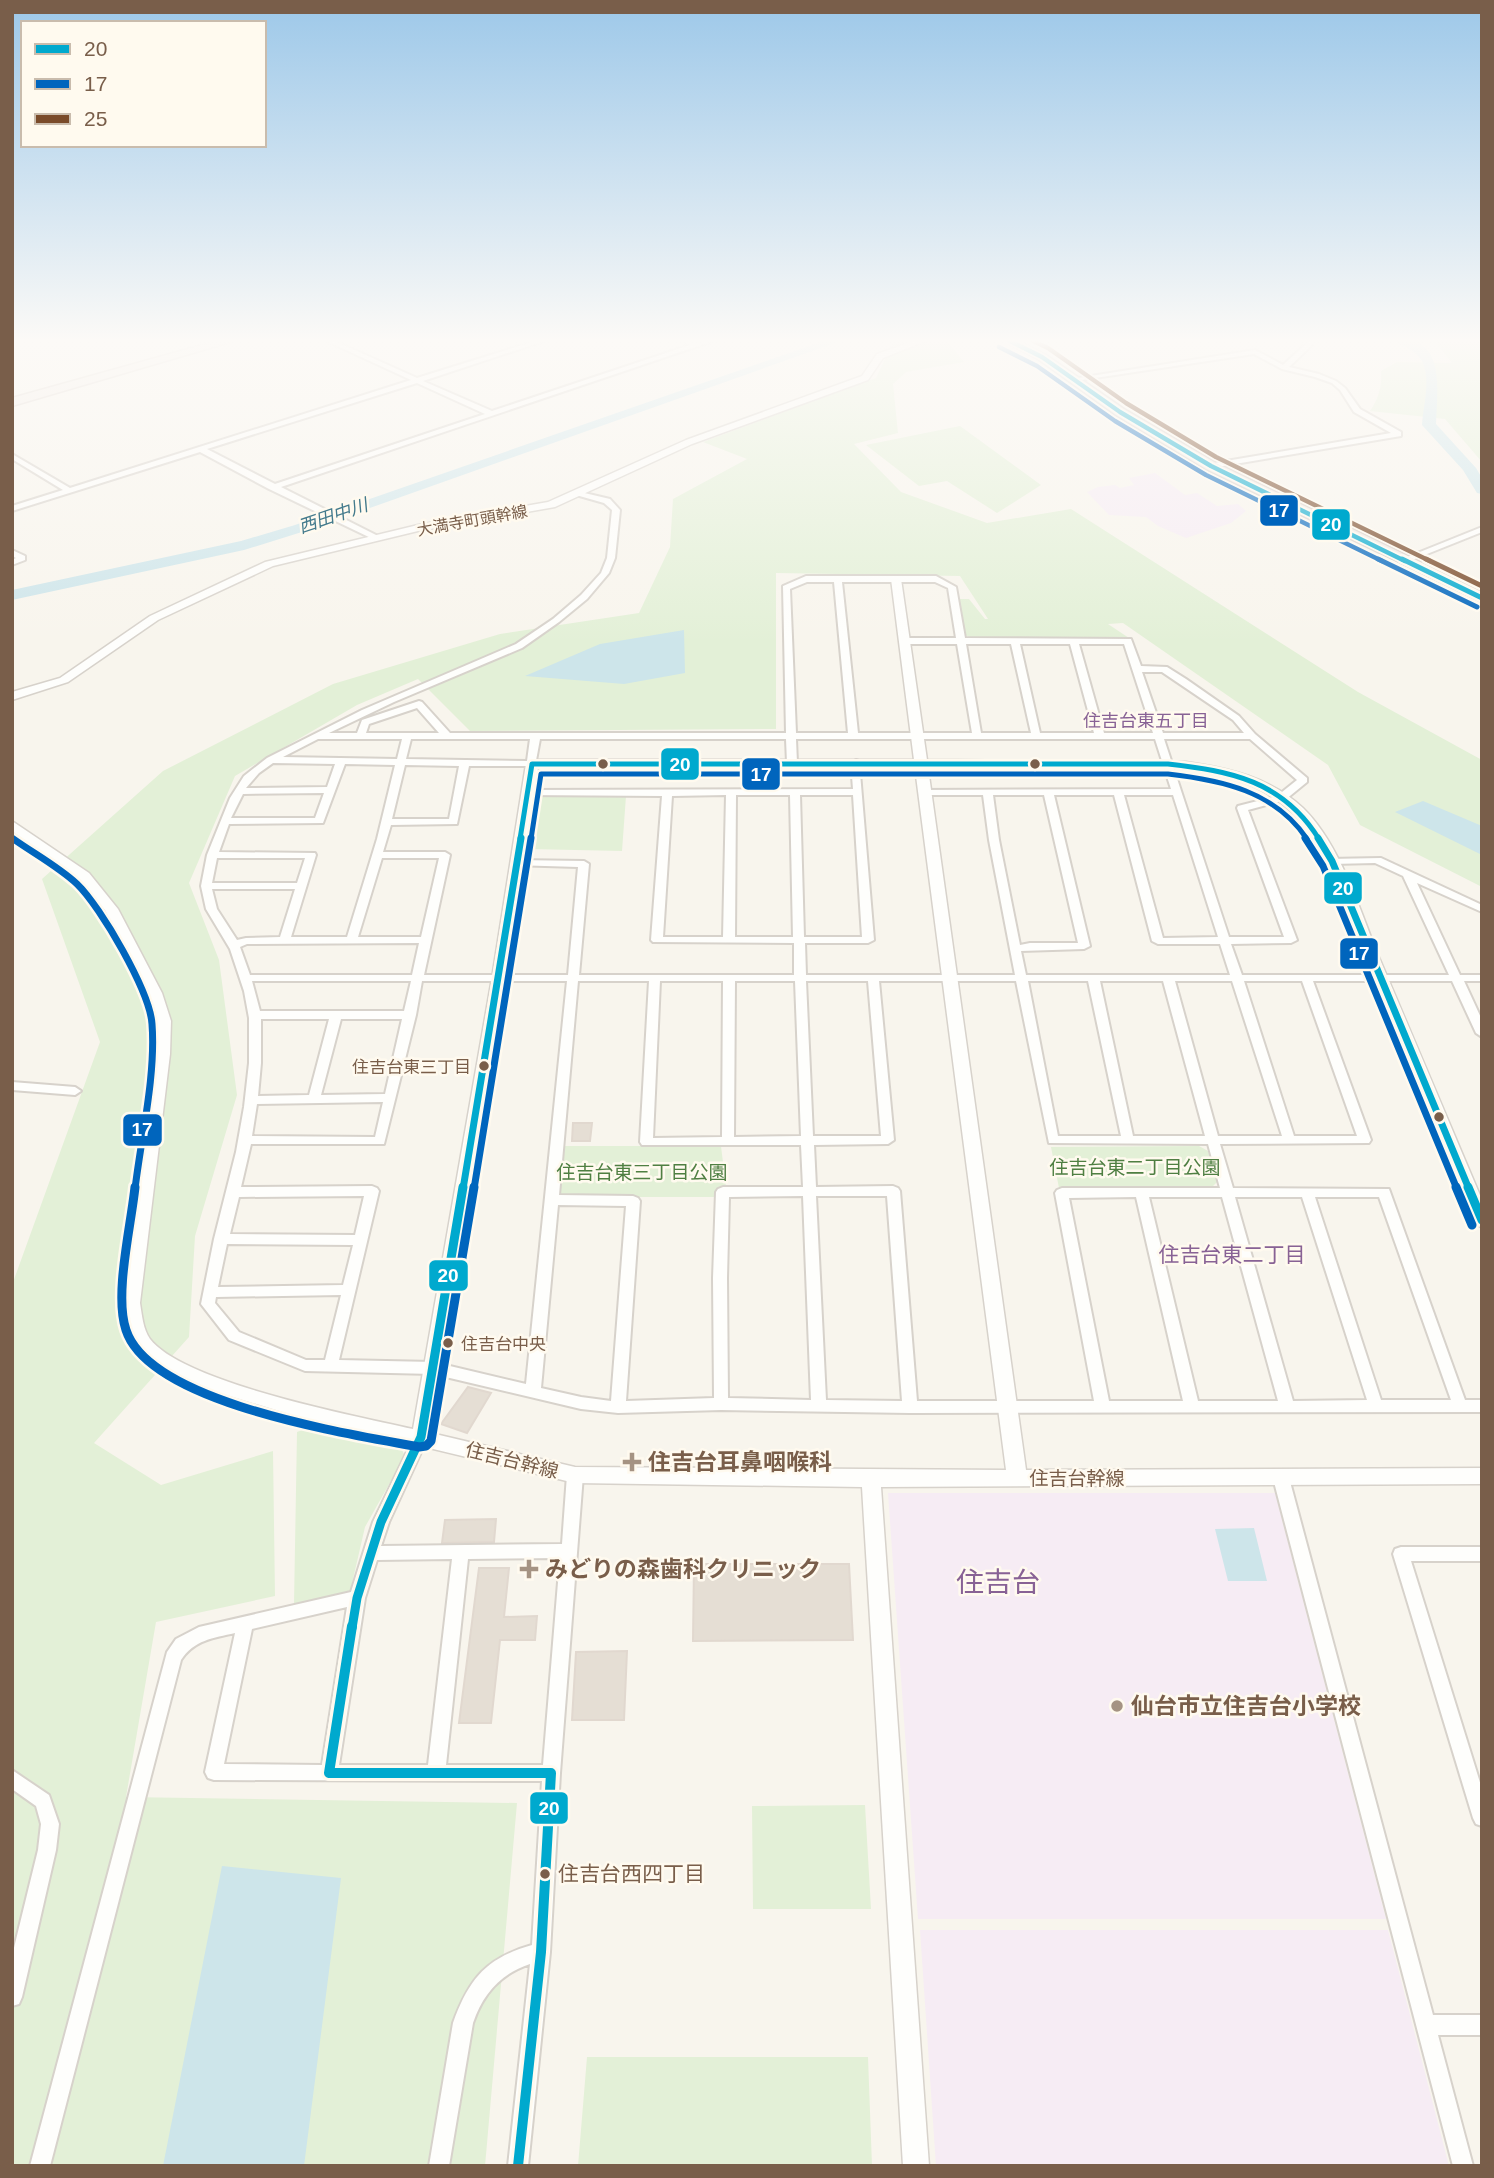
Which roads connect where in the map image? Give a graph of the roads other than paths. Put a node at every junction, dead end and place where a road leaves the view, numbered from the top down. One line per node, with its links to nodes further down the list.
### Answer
1 (230, 440): 6 (street)
2 (415, 440): 9 (street)
3 (695, 440): 11 (street, 大満寺町頭幹線)
4 (1166, 440): 8 (highway)
5 (1365, 440): 8 (street)
6 (201, 449): 9 (street); 10 (street)
7 (12, 456): 10 (street)
8 (1210, 466): 16 (highway)
9 (272, 487): 14 (street)
10 (71, 491): 12 (street)
11 (579, 493): 14 (street, 大満寺町頭幹線); 27 (street)
12 (12, 509)
13 (1482, 529): 16 (street)
14 (375, 538): 26 (street, 大満寺町頭幹線)
15 (12, 552): 17 (street)
16 (1404, 561): 20 (highway)
17 (12, 563)
18 (838, 579): 19 (street); 28 (street); 29 (street)
19 (897, 579): 21 (street); 22 (street)
20 (1482, 598)
21 (904, 640): 22 (street); 36 (street)
22 (961, 640): 23 (street); 37 (street)
23 (1015, 641): 24 (street); 30 (street)
24 (1074, 641): 25 (street); 38 (street)
25 (1138, 668): 31 (street); 39 (street)
26 (12, 696)
27 (315, 736): 32 (street); 40 (street)
28 (792, 736): 29 (street); 35 (street); 46 (street)
29 (852, 736): 36 (street)
30 (1036, 736): 37 (street); 38 (street)
31 (1252, 736): 39 (street); 61 (street)
32 (360, 737): 33 (street); 34 (street)
33 (407, 737): 34 (street); 42 (street)
34 (448, 737): 35 (street)
35 (535, 737): 45 (street)
36 (917, 737): 37 (street); 47 (street)
37 (977, 737)
38 (1100, 737): 39 (street)
39 (1160, 737): 48 (street)
40 (270, 760): 41 (street); 50 (street)
41 (341, 762): 42 (street); 49 (street)
42 (403, 762): 43 (street); 63 (street)
43 (465, 762): 45 (street); 63 (street)
44 (856, 763): 46 (street); 47 (street); 51 (street)
45 (533, 764): 46 (street); 54 (street)
46 (792, 764)
47 (922, 764): 48 (street); 52 (street)
48 (1168, 764): 53 (street); 61 (street)
49 (330, 790): 50 (street); 62 (street)
50 (239, 791): 62 (street)
51 (857, 792): 57 (street); 77 (street)
52 (924, 792): 58 (street); 87 (street)
53 (1176, 792): 60 (street); 78 (street)
54 (527, 793): 55 (street); 68 (street)
55 (667, 793): 56 (street); 76 (street)
56 (732, 793): 57 (street); 76 (street)
57 (795, 793): 77 (street)
58 (988, 793): 59 (street); 80 (street)
59 (1049, 793): 60 (street); 80 (street)
60 (1118, 793): 78 (street)
61 (1281, 798): 67 (street); 78 (street)
62 (226, 821): 65 (street)
63 (387, 822): 66 (street)
64 (12, 825): 139 (street, 住吉台幹線)
65 (212, 855): 70 (street); 71 (street)
66 (378, 855): 74 (street); 75 (street)
67 (1332, 861): 69 (street); 92 (street)
68 (516, 863): 83 (street); 94 (street)
69 (1408, 874): 72 (street); 96 (street)
70 (206, 886): 71 (street); 79 (street)
71 (302, 886): 73 (street)
72 (1482, 909)
73 (285, 940): 74 (street); 79 (street)
74 (352, 940): 75 (street)
75 (425, 940): 82 (street)
76 (729, 940): 77 (street)
77 (800, 940): 81 (street)
78 (1226, 942): 90 (street)
79 (233, 944): 93 (street)
80 (1015, 949): 88 (street)
81 (800, 976): 85 (street); 86 (street); 109 (street)
82 (418, 977): 93 (street); 94 (street); 99 (street)
83 (575, 977): 84 (street); 94 (street); 119 (street)
84 (655, 977): 85 (street); 111 (street)
85 (729, 977): 111 (street)
86 (873, 977): 87 (street); 109 (street)
87 (949, 977): 88 (street); 129 (street)
88 (1021, 977): 89 (street); 110 (street)
89 (1093, 977): 95 (street); 110 (street)
90 (1238, 977): 91 (street); 95 (street); 107 (street)
91 (1306, 977): 92 (street); 107 (street)
92 (1381, 977): 96 (street); 113 (street)
93 (246, 978): 98 (street)
94 (499, 978): 126 (street)
95 (1168, 978): 112 (street)
96 (1456, 978): 97 (street); 101 (street)
97 (1482, 978)
98 (255, 1015): 100 (street); 106 (street)
99 (410, 1015): 100 (street); 104 (street)
100 (336, 1016): 105 (street)
101 (1482, 1033)
102 (12, 1086): 103 (street)
103 (75, 1091)
104 (390, 1098): 105 (street); 108 (street)
105 (314, 1099): 106 (street)
106 (251, 1100): 108 (street)
107 (1289, 1139): 112 (street)
108 (246, 1140): 116 (street)
109 (808, 1140): 111 (street); 114 (street)
110 (1128, 1140): 112 (street)
111 (728, 1141)
112 (1212, 1141): 115 (street)
113 (1474, 1184): 120 (street)
114 (810, 1190): 128 (street); 131 (street); 136 (street)
115 (1228, 1191): 117 (street); 118 (street); 137 (street)
116 (234, 1192): 121 (street); 122 (street)
117 (1141, 1192): 130 (street); 132 (street)
118 (1307, 1192): 133 (street); 138 (street)
119 (553, 1200): 127 (street); 135 (street)
120 (1482, 1221)
121 (221, 1239): 122 (street); 124 (street)
122 (359, 1240): 123 (street)
123 (348, 1290): 124 (street); 125 (street)
124 (210, 1292): 125 (street)
125 (331, 1365): 126 (street)
126 (433, 1368): 127 (street); 139 (street)
127 (533, 1392): 135 (street)
128 (721, 1404): 131 (street); 135 (street)
129 (1007, 1405): 130 (street); 136 (street); 142 (street)
130 (1102, 1405): 132 (street)
131 (819, 1406): 136 (street)
132 (1192, 1406): 137 (street)
133 (1460, 1406): 134 (street); 138 (street)
134 (1482, 1406)
135 (618, 1407)
136 (910, 1407)
137 (1287, 1407): 138 (street)
138 (1376, 1407)
139 (421, 1437): 140 (street, 住吉台幹線); 147 (street)
140 (575, 1475): 144 (street, 住吉台幹線); 145 (street)
141 (1482, 1476): 143 (street, 住吉台幹線)
142 (1017, 1478): 143 (street, 住吉台幹線); 144 (street, 住吉台幹線)
143 (1281, 1478): 158 (street)
144 (871, 1479): 163 (street)
145 (569, 1551): 146 (street); 153 (street)
146 (461, 1552): 147 (street); 152 (street)
147 (370, 1553): 149 (street)
148 (1482, 1554): 155 (street)
149 (357, 1598): 150 (street); 151 (street)
150 (245, 1624): 151 (street); 160 (street)
151 (329, 1773): 152 (street)
152 (436, 1773): 153 (street)
153 (551, 1773): 156 (street)
154 (12, 1778): 157 (street)
155 (1482, 1818)
156 (541, 1952): 161 (street); 162 (street)
157 (12, 1997)
158 (1426, 2025): 159 (street); 164 (street)
159 (1482, 2025)
160 (40, 2166)
161 (439, 2166)
162 (519, 2166)
163 (916, 2166)
164 (1464, 2166)

